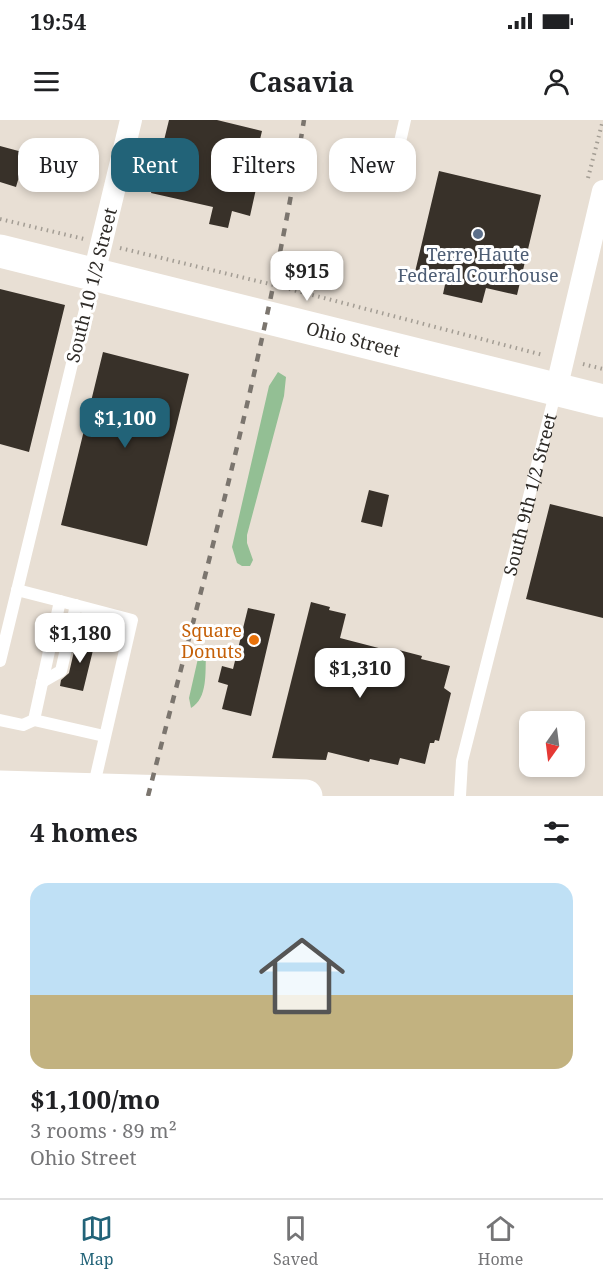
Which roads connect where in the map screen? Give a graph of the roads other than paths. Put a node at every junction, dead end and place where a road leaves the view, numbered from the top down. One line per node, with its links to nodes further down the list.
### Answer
1 (131, 120): 6 (street, South 10 1/2 Street)
2 (405, 120): 3 (lane)
3 (401, 138)
4 (603, 191): 7 (street, South 9th 1/2 Street)
5 (0, 251): 6 (street, Ohio Street)
6 (93, 274): 7 (street, Ohio Street); 9 (lane, South 10 1/2 Street)
7 (560, 375): 8 (street, Ohio Street); 20 (lane, South 9th 1/2 Street)
8 (603, 401)
9 (17, 590): 10 (lane); 12 (lane, South 10 1/2 Street)
10 (60, 601): 11 (lane); 13 (lane)
11 (76, 605): 13 (lane); 16 (lane)
12 (0, 661)
13 (42, 682): 15 (lane)
14 (0, 720): 15 (lane)
15 (33, 720): 16 (lane)
16 (104, 736): 18 (lane)
17 (0, 787): 18 (street)
18 (93, 790): 19 (street)
19 (306, 796)
20 (460, 796)

